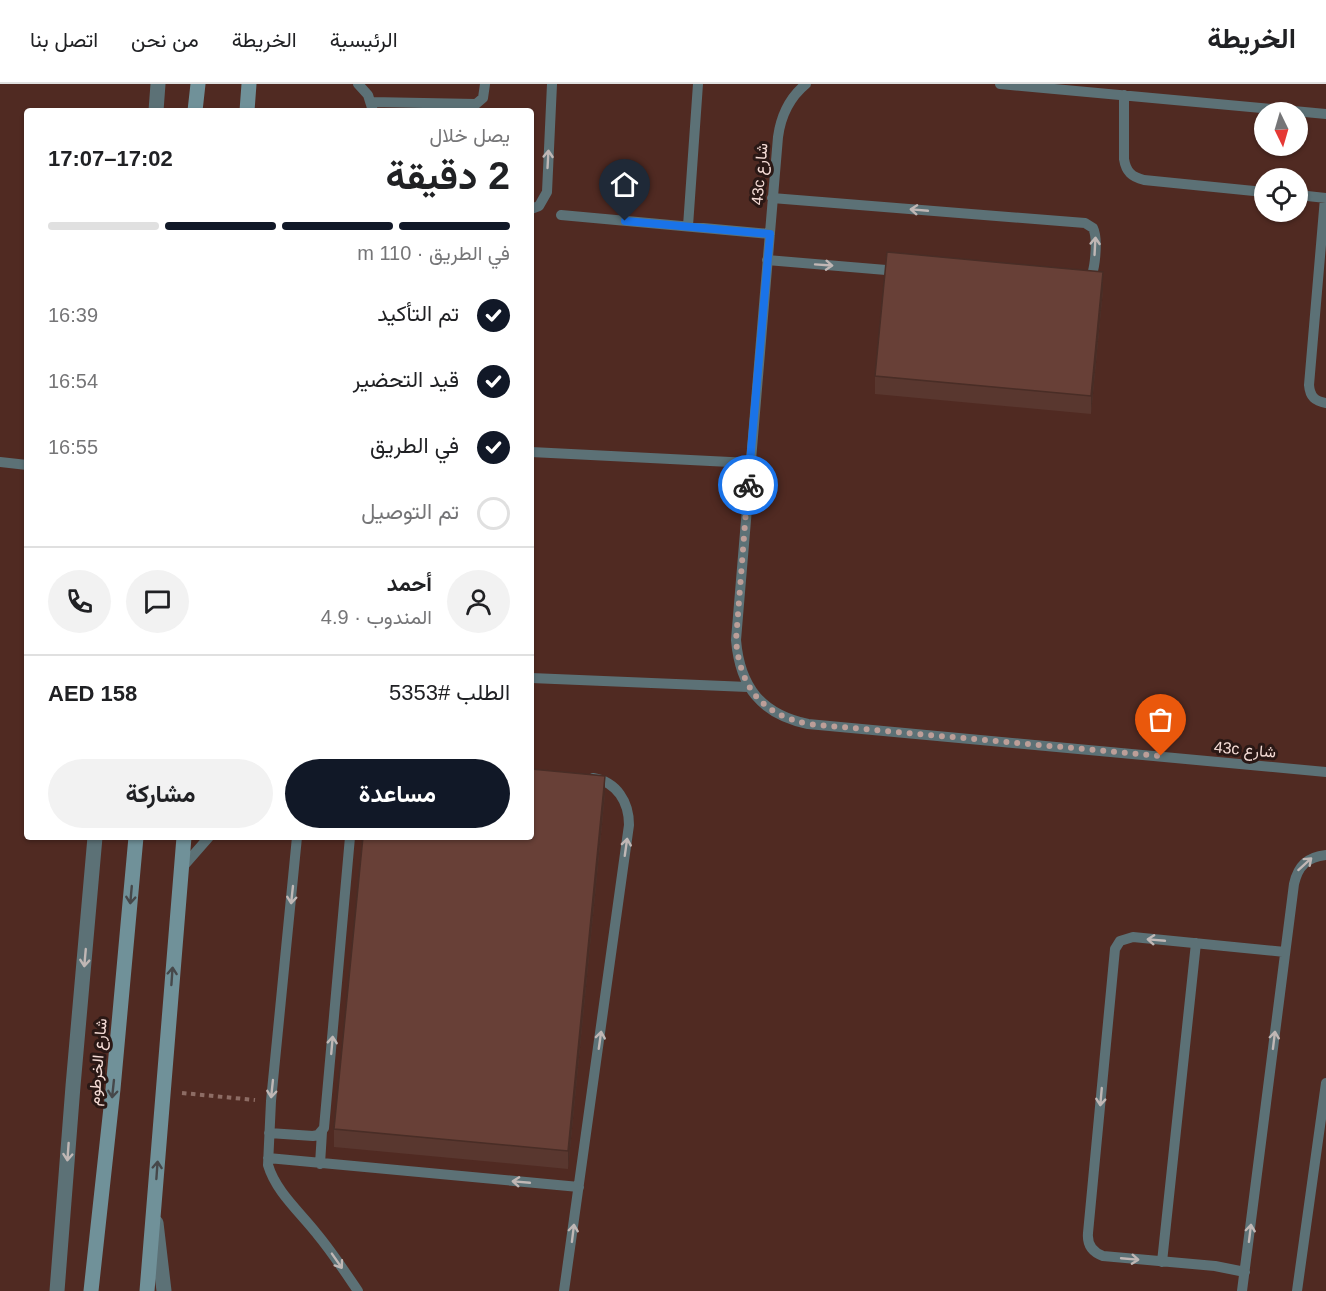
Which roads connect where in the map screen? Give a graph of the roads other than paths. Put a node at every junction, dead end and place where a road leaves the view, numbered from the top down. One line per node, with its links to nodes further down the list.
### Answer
1 (158, 84): 13 (street)
2 (198, 84): 14 (main road)
3 (249, 84): 15 (main road)
4 (358, 84): 11 (lane)
5 (485, 84): 12 (lane)
6 (552, 84): 21 (lane, one-way to 6)
7 (698, 84): 23 (lane)
8 (806, 84): 19 (lane, 43c شارع)
9 (1000, 84): 10 (lane)
10 (1124, 95): 16 (lane); 17 (lane)
11 (372, 106): 12 (lane)
12 (465, 107)
13 (156, 108)
14 (195, 108)
15 (247, 108)
16 (1326, 114)
17 (1254, 191)
18 (1308, 196): 20 (lane)
19 (772, 198): 24 (lane, 43c شارع); 27 (lane, one-way to 19)
20 (1325, 198): 28 (lane)
21 (534, 208)
22 (561, 215): 23 (lane)
23 (688, 226): 24 (lane)
24 (770, 234): 25 (lane, 43c شارع)
25 (767, 261): 26 (lane, one-way to 26); 31 (lane, 43c شارع)
26 (910, 272)
27 (1080, 284)
28 (1326, 403)
29 (534, 454): 31 (lane)
30 (0, 462): 32 (lane)
31 (750, 463): 34 (lane, 43c شارع)
32 (24, 465)
33 (534, 678): 34 (lane)
34 (748, 687): 35 (lane, 43c شارع)
35 (1326, 771)
36 (576, 776): 53 (lane, one-way to 36)
37 (96, 840): 57 (street, one-way to 57)
38 (136, 840): 58 (main road, شارع الخرطوم, one-way to 58)
39 (184, 840): 44 (main road)
40 (206, 840): 44 (lane)
41 (297, 840): 49 (lane, one-way to 49)
42 (350, 840): 48 (lane, one-way to 42)
43 (1326, 855): 46 (lane, one-way to 43)
44 (180, 869): 54 (main road, one-way to 44)
45 (1196, 943): 46 (lane); 55 (lane); 55 (lane, one-way to 55)
46 (1285, 952): 56 (lane, one-way to 46)
47 (1326, 1083): 52 (lane)
48 (322, 1132): 49 (lane); 51 (lane)
49 (269, 1133): 50 (lane)
50 (268, 1158): 51 (lane); 61 (lane, one-way to 61)
51 (320, 1164): 53 (lane, one-way to 51)
52 (1320, 1166): 64 (lane)
53 (579, 1187): 62 (lane, one-way to 53)
54 (154, 1209): 59 (main road); 60 (street)
55 (1162, 1262): 56 (lane)
56 (1245, 1272): 63 (lane)
57 (57, 1291)
58 (91, 1291)
59 (147, 1291)
60 (164, 1291)
61 (358, 1291)
62 (564, 1291)
63 (1242, 1291)
64 (1297, 1291)

